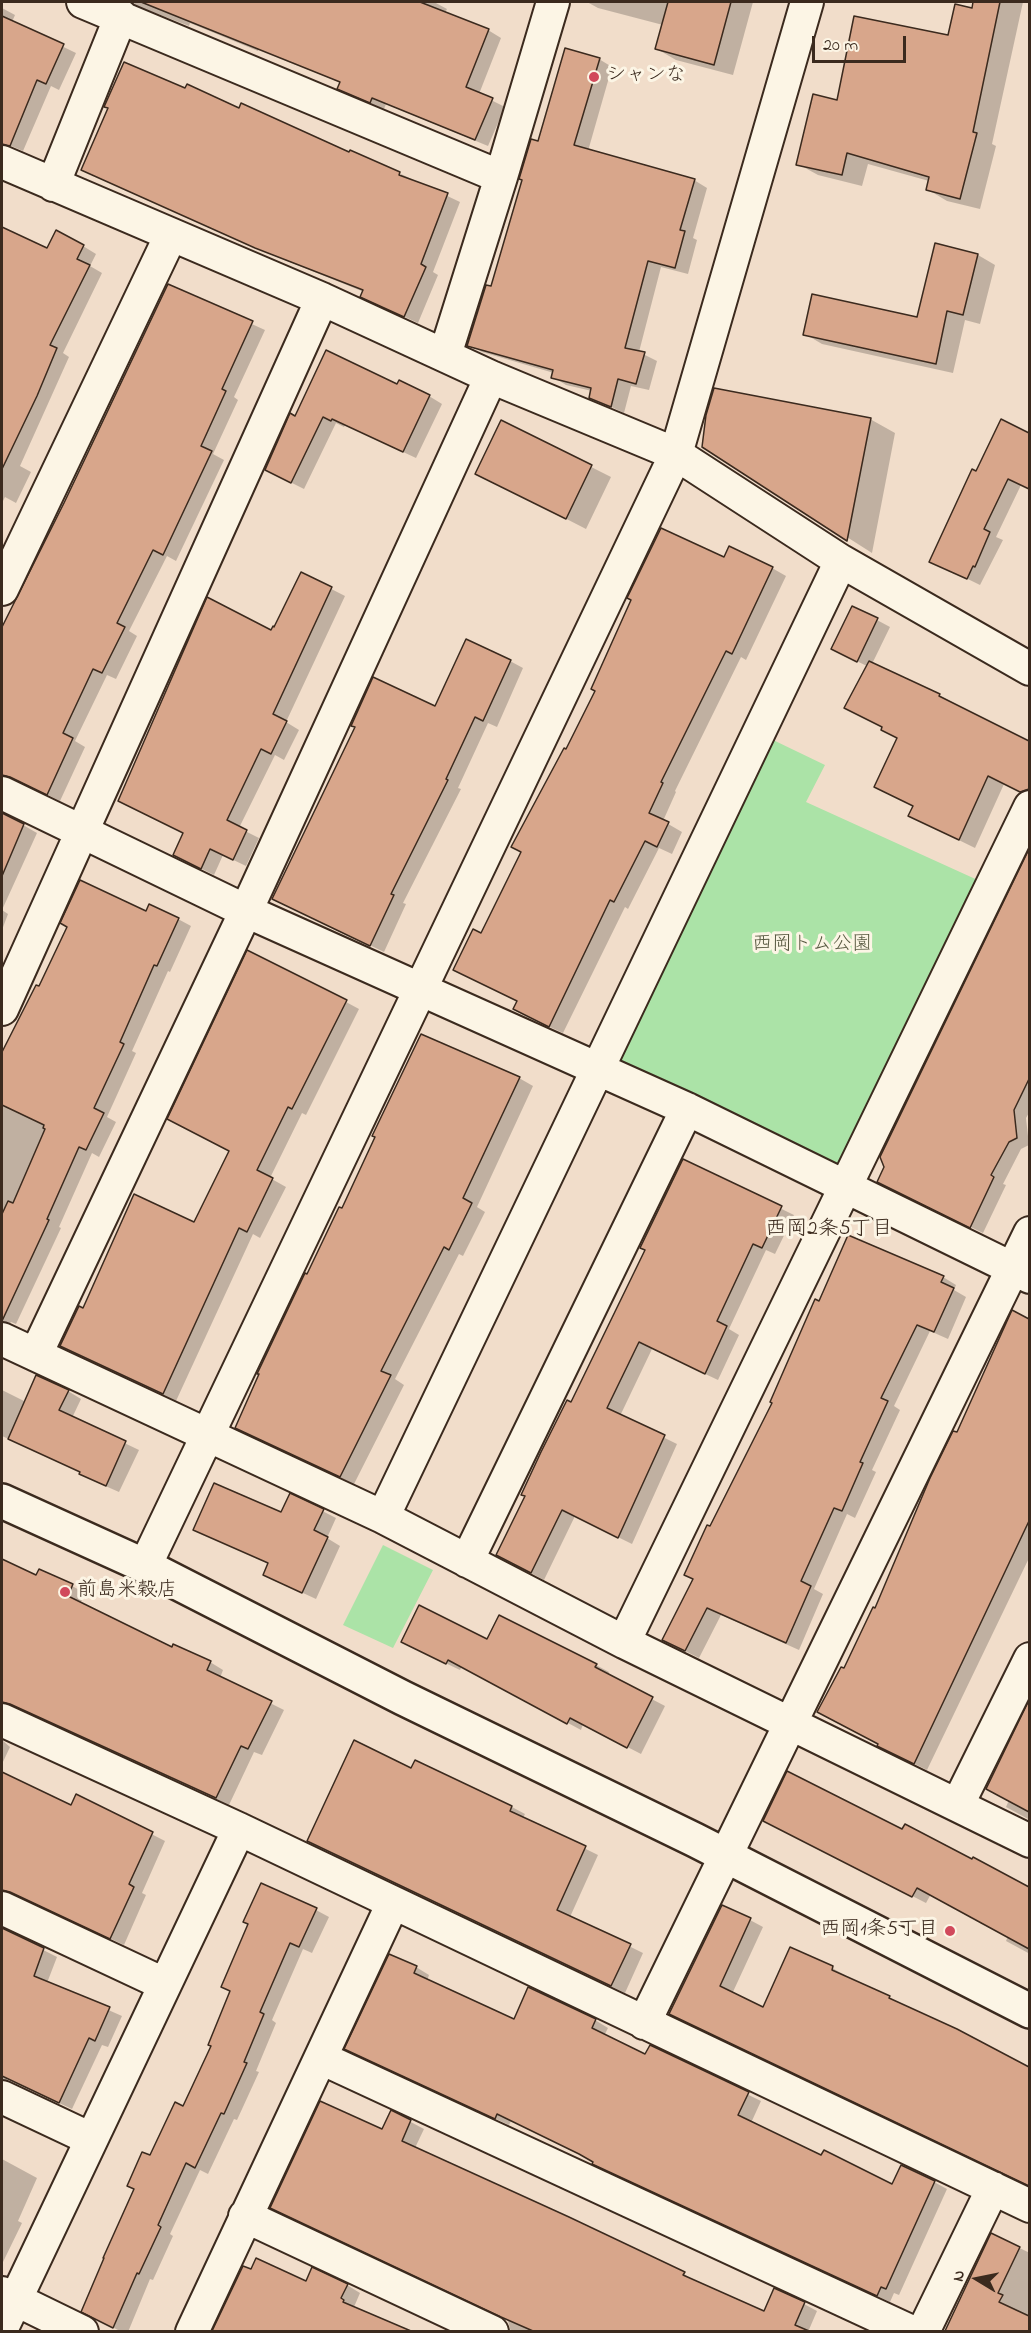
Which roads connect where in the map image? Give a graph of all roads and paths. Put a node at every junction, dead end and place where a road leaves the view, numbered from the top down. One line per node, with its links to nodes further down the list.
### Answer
1 (83, 2): 4 (street)
2 (807, 2): 12 (street)
3 (543, 5): 6 (street)
4 (121, 16): 6 (street); 7 (street)
5 (2, 162): 7 (street)
6 (501, 177): 10 (street)
7 (53, 185): 8 (street)
8 (171, 235): 9 (street); 14 (street)
9 (322, 299): 10 (street); 18 (street)
10 (445, 355): 11 (street)
11 (491, 377): 12 (street); 19 (street)
12 (676, 454): 13 (street); 20 (street)
13 (841, 561): 15 (street); 22 (street)
14 (2, 589)
15 (1029, 669)
16 (2, 793): 18 (street)
17 (1029, 807): 24 (street)
18 (82, 832): 19 (street); 21 (street)
19 (246, 911): 20 (street); 28 (street)
20 (420, 988): 22 (street); 29 (street)
21 (2, 1009)
22 (598, 1069): 23 (street); 31 (street)
23 (687, 1109): 24 (street); 32 (street)
24 (847, 1187): 26 (street); 34 (street)
25 (1029, 1233): 26 (street)
26 (1021, 1273): 37 (street)
27 (2, 1339): 28 (street)
28 (36, 1354): 29 (street)
29 (206, 1435): 31 (street); 33 (street)
30 (2, 1501): 33 (street)
31 (383, 1517): 32 (street)
32 (467, 1560): 34 (street)
33 (145, 1566): 41 (street)
34 (624, 1642): 37 (street)
35 (1029, 1659): 38 (street)
36 (2, 1720): 39 (street)
37 (790, 1723): 38 (street); 41 (street)
38 (958, 1804): 40 (street)
39 (239, 1829): 42 (street); 44 (street)
40 (1029, 1841)
41 (725, 1856): 45 (street); 46 (street)
42 (393, 1903): 46 (street); 47 (street)
43 (2, 1908): 44 (street)
44 (164, 1984): 49 (street)
45 (1029, 2011)
46 (644, 2023): 50 (street)
47 (321, 2058): 52 (street); 58 (street)
48 (2, 2097): 49 (street)
49 (91, 2139): 53 (street)
50 (993, 2188): 51 (street); 59 (street)
51 (1029, 2206)
52 (245, 2216): 56 (street); 57 (street)
53 (8, 2296): 54 (street); 55 (street)
54 (2, 2328)
55 (82, 2331)
56 (192, 2331)
57 (492, 2331)
58 (912, 2331)
59 (923, 2331)

